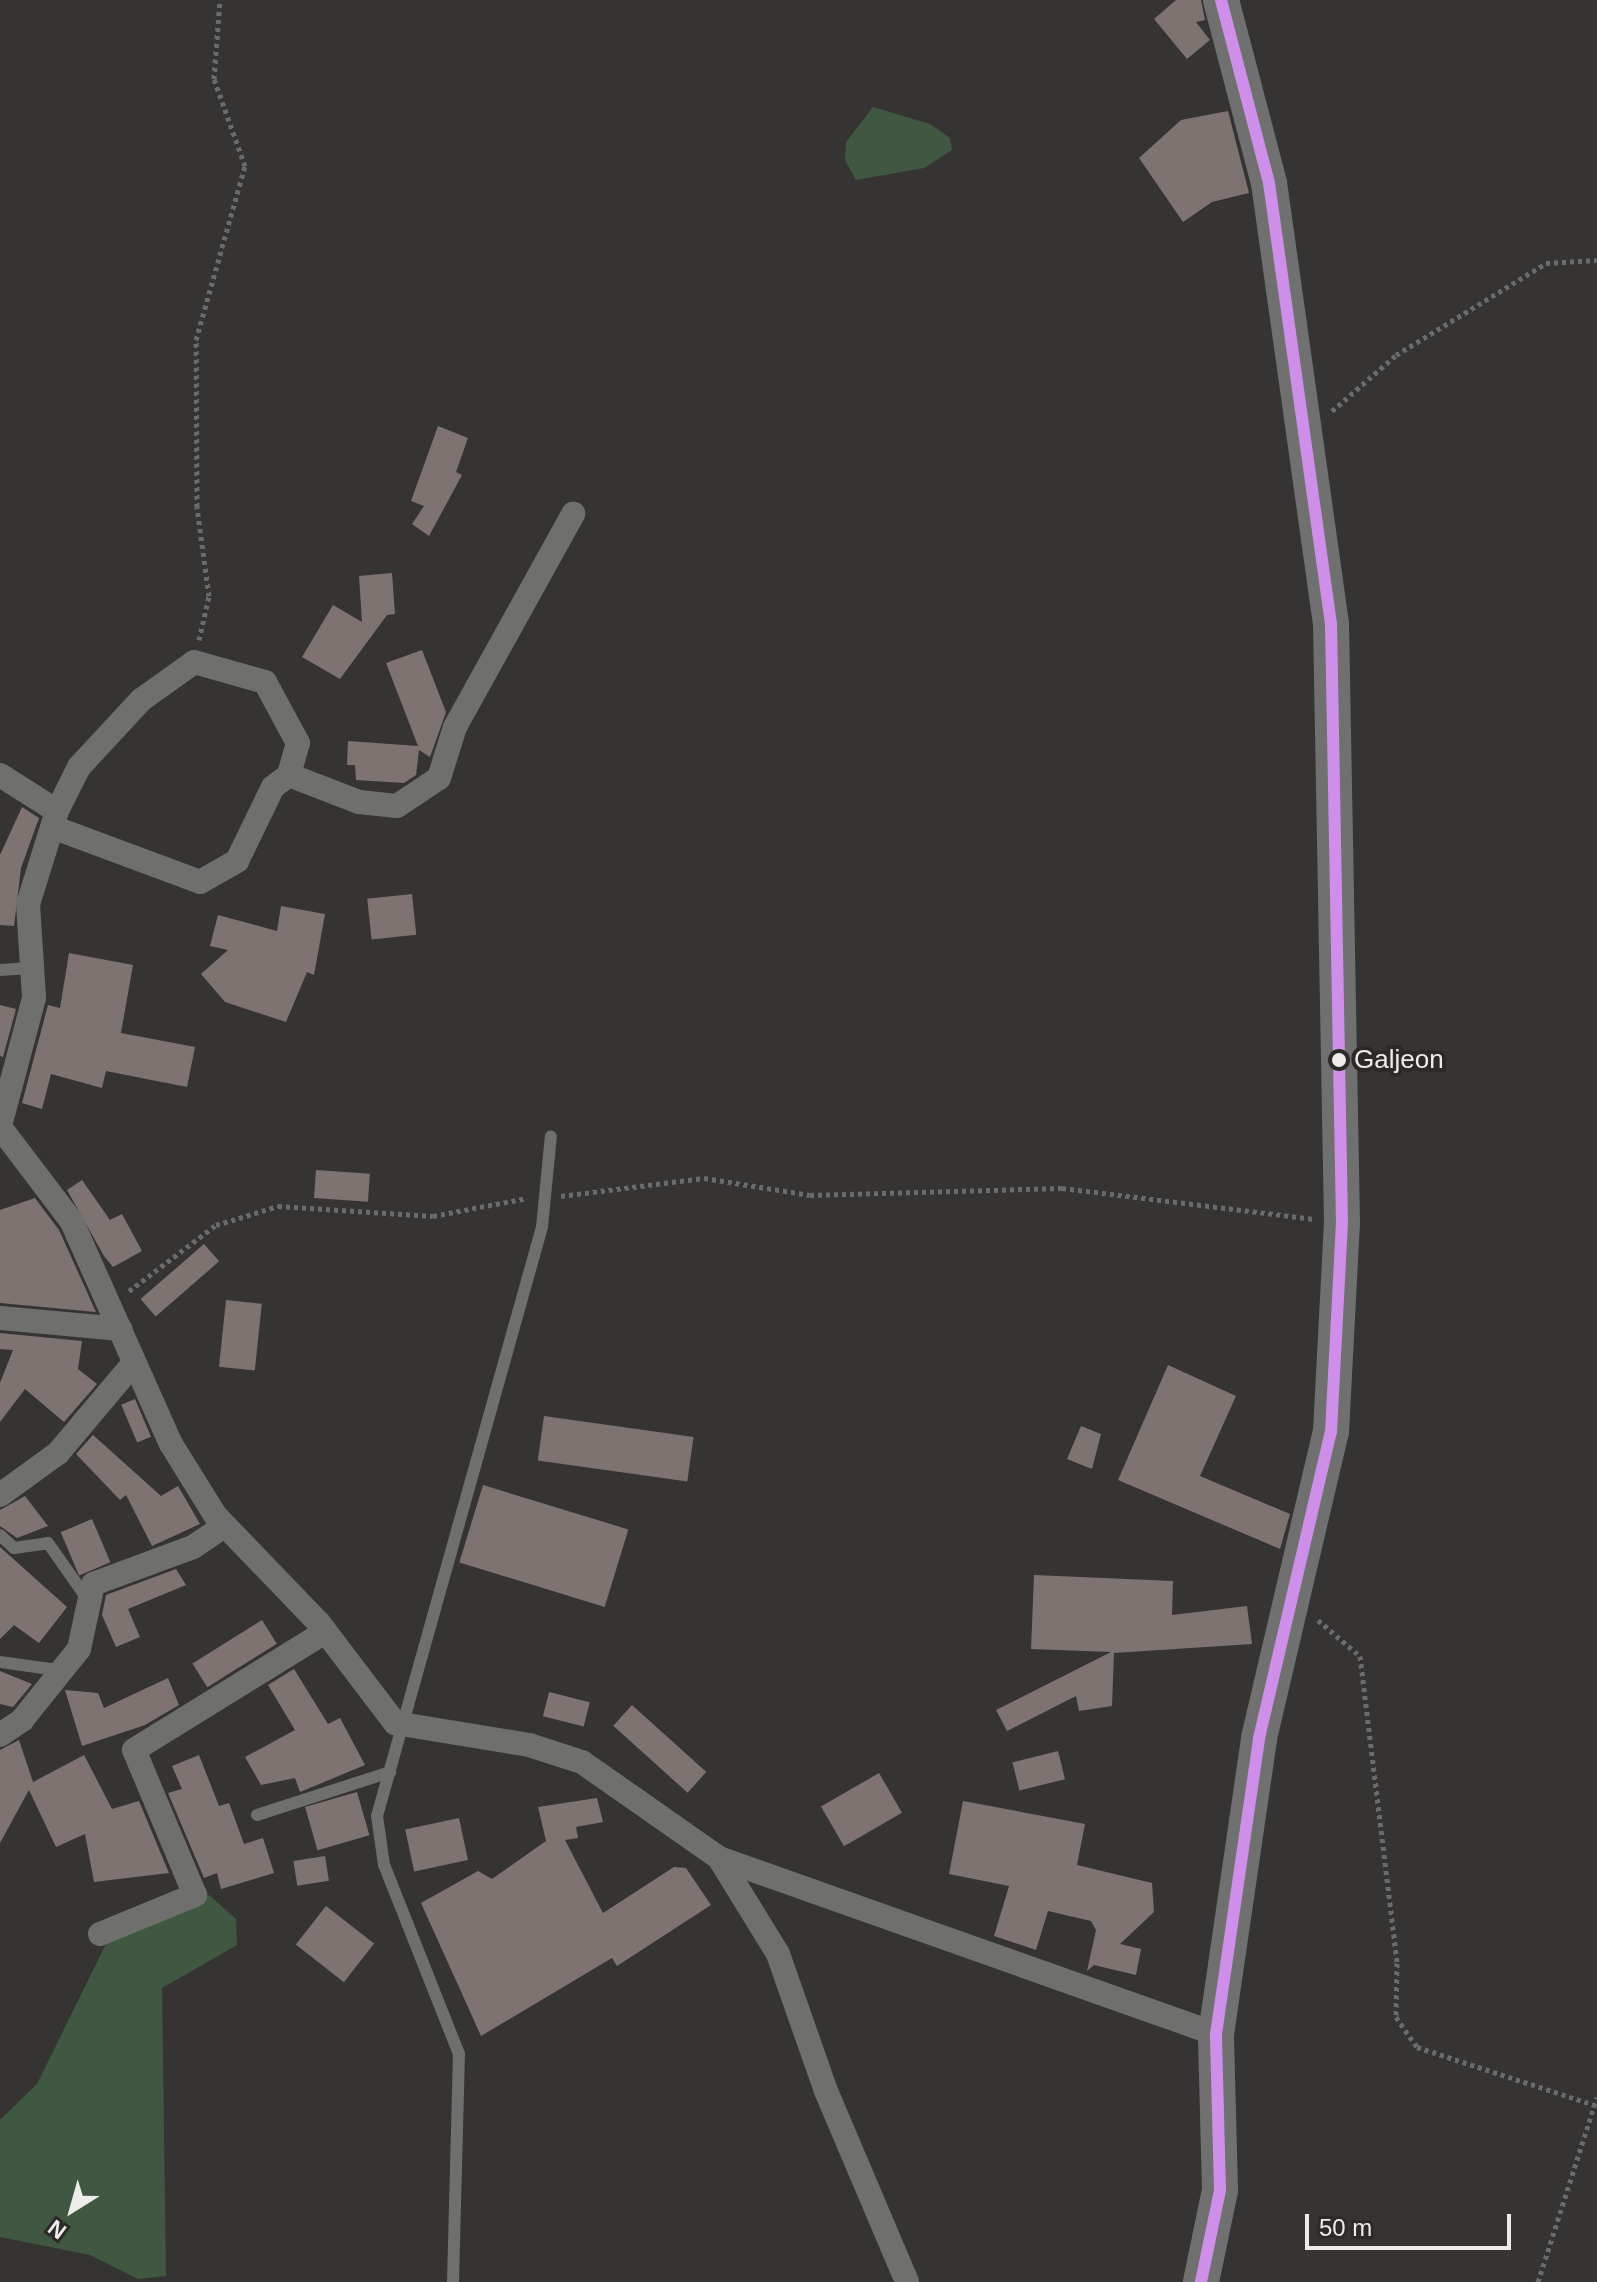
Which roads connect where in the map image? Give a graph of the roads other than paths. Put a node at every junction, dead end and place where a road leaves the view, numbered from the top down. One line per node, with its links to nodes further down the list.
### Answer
1 (1221, 0): 26 (street)
2 (573, 514): 4 (street)
3 (0, 775): 5 (street)
4 (289, 775): 5 (street); 5 (street)
5 (56, 820): 6 (street)
6 (30, 968): 7 (lane); 8 (street)
7 (0, 970)
8 (2, 1133): 11 (street)
9 (551, 1136): 20 (lane)
10 (0, 1318): 11 (street)
11 (120, 1329): 12 (street)
12 (133, 1364): 13 (street); 14 (street)
13 (1, 1493)
14 (224, 1526): 16 (street); 17 (street)
15 (0, 1535): 16 (lane)
16 (86, 1597): 19 (street)
17 (325, 1632): 20 (street); 25 (street)
18 (0, 1662): 19 (lane)
19 (64, 1671): 21 (street)
20 (406, 1728): 22 (lane); 24 (street)
21 (0, 1735)
22 (390, 1772): 23 (lane); 27 (lane)
23 (257, 1815)
24 (719, 1858): 26 (street); 28 (street)
25 (100, 1934)
26 (1216, 2034): 29 (street)
27 (453, 2282)
28 (907, 2282)
29 (1201, 2282)

